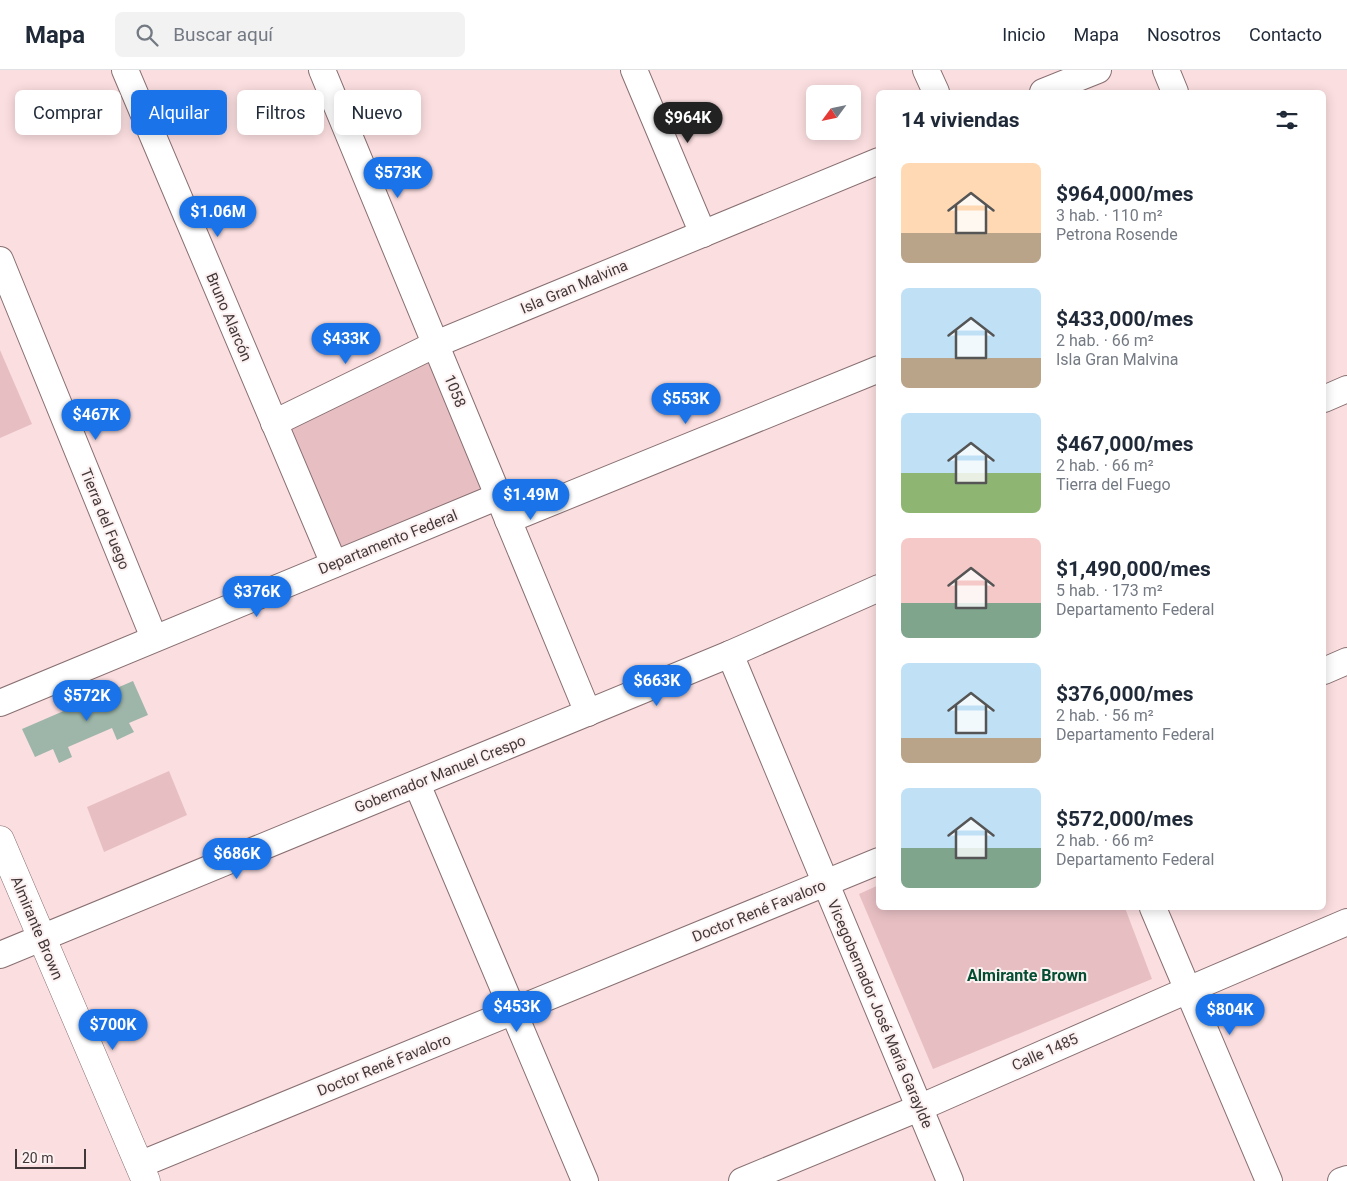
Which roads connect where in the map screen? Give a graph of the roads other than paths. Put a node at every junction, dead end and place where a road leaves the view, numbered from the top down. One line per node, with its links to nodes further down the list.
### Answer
1 (125, 70): 17 (street, Bruno Alarcón)
2 (322, 70): 13 (street, 1058)
3 (634, 70): 11 (street)
4 (926, 70): 7 (street)
5 (1098, 70): 8 (street)
6 (1166, 70): 9 (street)
7 (935, 90)
8 (1048, 90)
9 (1174, 90)
10 (876, 161): 11 (street, Isla Gran Malvina)
11 (703, 234): 13 (street, Isla Gran Malvina)
12 (0, 260): 22 (street, Tierra del Fuego)
13 (436, 344): 17 (street, Isla Gran Malvina); 18 (street, 1058)
14 (876, 370): 19 (street)
15 (1347, 389): 16 (street)
16 (1326, 398)
17 (274, 423): 20 (street, Bruno Alarcón)
18 (499, 496): 19 (street, 1058); 20 (street, Departamento Federal)
19 (508, 520): 27 (street, 1058)
20 (334, 564): 22 (street, Departamento Federal)
21 (876, 589): 23 (street, Gobernador Manuel Crespo)
22 (154, 638): 26 (street, Departamento Federal)
23 (730, 654): 27 (street, Gobernador Manuel Crespo); 31 (street, Vicegobernador José María Garaylde)
24 (1347, 661): 25 (street)
25 (1326, 670)
26 (0, 703)
27 (588, 713): 28 (street, Gobernador Manuel Crespo)
28 (417, 784): 34 (street, Gobernador Manuel Crespo); 37 (street)
29 (0, 840): 34 (main road, Almirante Brown)
30 (876, 862): 31 (street, Doctor René Favaloro)
31 (826, 884): 37 (street, Doctor René Favaloro); 38 (street, Vicegobernador José María Garaylde)
32 (1154, 910): 36 (street)
33 (1347, 922): 36 (street, Calle 1485)
34 (41, 939): 35 (street, Gobernador Manuel Crespo); 39 (main road, Almirante Brown)
35 (0, 955)
36 (1188, 990): 38 (street, Calle 1485); 44 (street)
37 (514, 1012): 39 (street, Doctor René Favaloro); 41 (street)
38 (919, 1108): 42 (street, Calle 1485); 43 (street, Vicegobernador José María Garaylde)
39 (142, 1173)
40 (1347, 1179): 45 (street)
41 (585, 1181)
42 (742, 1181)
43 (950, 1181)
44 (1269, 1181)
45 (1342, 1181)

